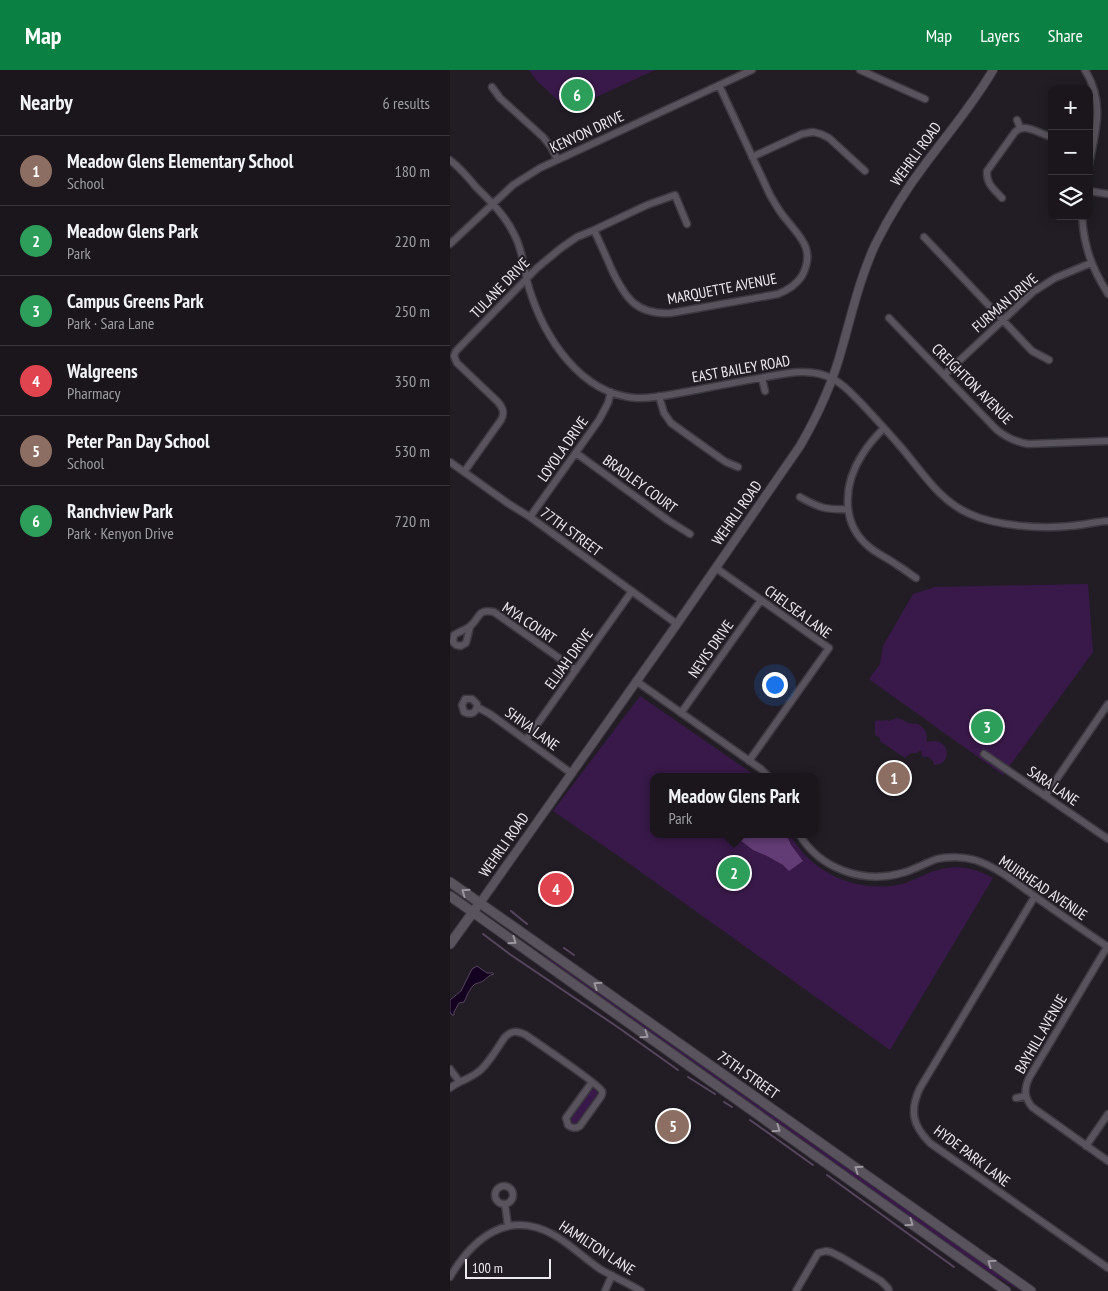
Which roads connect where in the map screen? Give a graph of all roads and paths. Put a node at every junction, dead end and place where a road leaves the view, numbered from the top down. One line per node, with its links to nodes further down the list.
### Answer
1 (752, 70): 5 (street, KENYON DRIVE)
2 (860, 70): 7 (street)
3 (992, 70): 33 (street, WEHRLI ROAD)
4 (1085, 70): 11 (street)
5 (719, 86): 12 (street, MARQUETTE AVENUE); 13 (street, KENYON DRIVE)
6 (492, 87): 13 (street)
7 (925, 99)
8 (1016, 120): 9 (street)
9 (1020, 127): 10 (street); 18 (street)
10 (1048, 136)
11 (1093, 137)
12 (752, 157): 15 (street); 22 (street, MARQUETTE AVENUE)
13 (557, 159): 19 (street, KENYON DRIVE)
14 (450, 160): 19 (street, EAST BAILEY ROAD)
15 (865, 171)
16 (1093, 192): 17 (street)
17 (1108, 194)
18 (1002, 198)
19 (493, 204): 24 (street, KENYON DRIVE); 26 (street, EAST BAILEY ROAD)
20 (1082, 220): 25 (street)
21 (687, 224): 22 (street, TULANE DRIVE)
22 (594, 230): 26 (street, TULANE DRIVE)
23 (924, 237): 29 (street)
24 (450, 244)
25 (1091, 264): 27 (street); 29 (street, FURMAN DRIVE)
26 (527, 278): 35 (street, EAST BAILEY ROAD); 42 (street, TULANE DRIVE)
27 (1108, 294)
28 (890, 318): 31 (street, CREIGHTON AVENUE)
29 (1002, 320): 30 (street); 31 (street, FURMAN DRIVE)
30 (1050, 360)
31 (944, 375): 38 (street, CREIGHTON AVENUE)
32 (762, 378): 33 (street, EAST BAILEY ROAD); 34 (street); 36 (street, EAST BAILEY ROAD)
33 (832, 378): 37 (street, EAST BAILEY ROAD); 48 (street, WEHRLI ROAD)
34 (764, 391)
35 (611, 392): 36 (street, EAST BAILEY ROAD); 39 (street, LOYOLA DRIVE)
36 (659, 396): 41 (street)
37 (884, 428): 44 (street); 46 (street, EAST BAILEY ROAD)
38 (1108, 441)
39 (576, 453): 45 (street, LOYOLA DRIVE); 47 (street, BRADLEY COURT)
40 (450, 462): 42 (street, 77TH STREET)
41 (738, 467)
42 (464, 472): 45 (street, 77TH STREET)
43 (800, 497): 44 (street)
44 (848, 509): 49 (street)
45 (530, 517): 50 (street, 77TH STREET)
46 (1108, 521)
47 (690, 534)
48 (716, 568): 51 (street, CHELSEA LANE); 52 (street, WEHRLI ROAD)
49 (916, 578)
50 (632, 592): 52 (street, 77TH STREET); 54 (street, ELIJAH DRIVE)
51 (761, 600): 58 (street, NEVIS DRIVE); 61 (street, CHELSEA LANE)
52 (677, 624): 55 (street, WEHRLI ROAD)
53 (470, 627): 54 (street, MYA COURT)
54 (576, 670): 59 (street, ELIJAH DRIVE)
55 (636, 681): 58 (street); 62 (street, WEHRLI ROAD)
56 (1108, 704): 64 (street)
57 (477, 707): 59 (street, SHIVA LANE)
58 (682, 712): 61 (street)
59 (526, 740): 62 (street, SHIVA LANE)
60 (984, 754): 64 (street, SARA LANE)
61 (749, 761): 63 (street)
62 (571, 773): 70 (street, WEHRLI ROAD)
63 (765, 773)
64 (1045, 796): 66 (street, SARA LANE)
65 (802, 838): 69 (street, MUIRHEAD AVENUE)
66 (1108, 839)
67 (450, 882): 70 (main road, 75TH STREET, one-way to 67)
68 (450, 896): 71 (main road, 75TH STREET)
69 (1035, 896): 73 (street, MUIRHEAD AVENUE); 85 (street, HYDE PARK LANE)
70 (480, 903): 71 (main road, WEHRLI ROAD); 93 (main road, 75TH STREET, one-way to 70)
71 (473, 913): 72 (main road, WEHRLI ROAD); 92 (main road, 75TH STREET, one-way to 92)
72 (450, 944)
73 (1108, 947): 78 (street, BAYHILL AVENUE)
74 (450, 1069): 75 (street)
75 (459, 1081): 76 (street); 77 (street)
76 (592, 1082): 76 (street)
77 (450, 1088)
78 (1026, 1096): 79 (street); 81 (street, BAYHILL AVENUE)
79 (1016, 1098)
80 (1108, 1114): 81 (street)
81 (1086, 1146): 82 (street, BAYHILL AVENUE)
82 (1108, 1162)
83 (505, 1204): 84 (street)
84 (508, 1226): 86 (street, HAMILTON LANE); 87 (street, HAMILTON LANE)
85 (1108, 1268)
86 (612, 1275): 88 (street); 89 (street, HAMILTON LANE)
87 (450, 1277)
88 (605, 1291)
89 (641, 1291)
90 (796, 1291): 91 (street)
91 (889, 1291)
92 (1006, 1291)
93 (1031, 1291)

